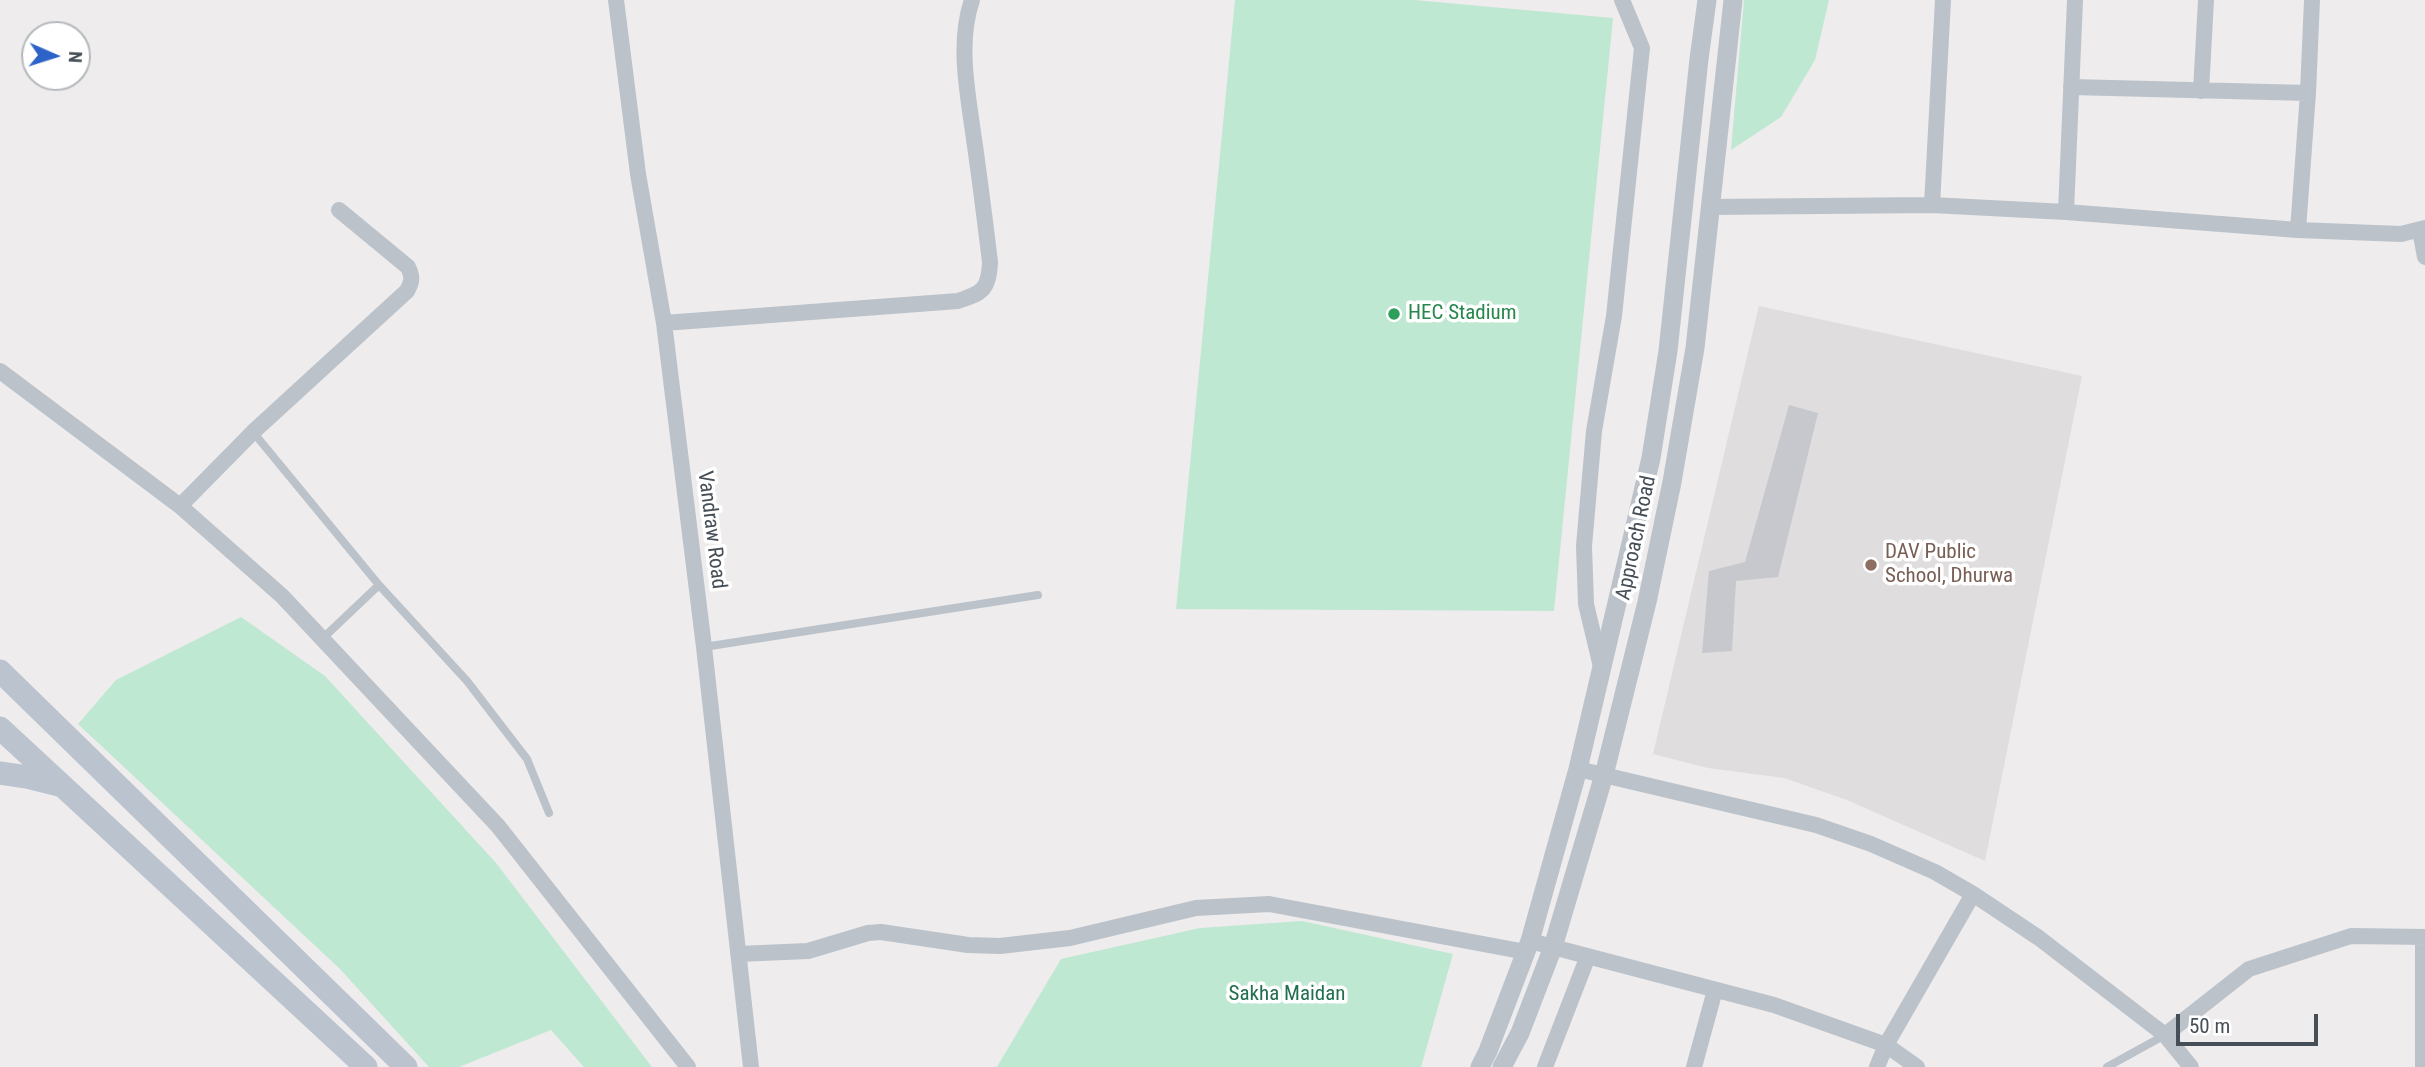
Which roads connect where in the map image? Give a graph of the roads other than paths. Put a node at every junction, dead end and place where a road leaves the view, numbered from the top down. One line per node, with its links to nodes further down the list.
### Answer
1 (617, 0): 20 (street, Vandraw Road)
2 (972, 0): 20 (street)
3 (1622, 0): 28 (street)
4 (1707, 0): 28 (street, Approach Road)
5 (1733, 0): 14 (street, Approach Road)
6 (1943, 0): 13 (street)
7 (2075, 0): 10 (street)
8 (2206, 0): 11 (street)
9 (2312, 0): 12 (street)
10 (2071, 87): 11 (street); 16 (street)
11 (2201, 91): 12 (street)
12 (2308, 93): 18 (street)
13 (1932, 205): 14 (street); 16 (street)
14 (1709, 207): 33 (street, Approach Road)
15 (339, 210): 22 (street)
16 (2066, 212): 18 (street)
17 (2423, 229): 18 (street); 19 (street)
18 (2298, 230)
19 (2425, 257)
20 (664, 323): 27 (street, Vandraw Road)
21 (0, 370): 23 (street)
22 (253, 432): 23 (street); 24 (lane)
23 (180, 506): 26 (street)
24 (379, 585): 26 (lane); 35 (lane)
25 (1038, 595): 27 (lane)
26 (322, 639): 47 (street)
27 (704, 647): 40 (street, Vandraw Road)
28 (1602, 670): 31 (street, Approach Road)
29 (0, 671): 46 (main road)
30 (0, 728): 34 (main road)
31 (1578, 769): 33 (street); 38 (street, Approach Road)
32 (0, 773): 34 (main road)
33 (1604, 775): 36 (street); 39 (street, Approach Road)
34 (62, 785): 45 (main road)
35 (549, 813)
36 (1973, 894): 43 (street); 44 (street)
37 (2424, 937): 43 (street); 57 (street)
38 (1528, 946): 39 (street); 40 (street); 49 (street, Approach Road)
39 (1553, 947): 41 (street); 50 (street, Approach Road)
40 (738, 954): 48 (street, Vandraw Road)
41 (1588, 956): 42 (street); 51 (street)
42 (1715, 990): 44 (street); 52 (street)
43 (2165, 1035): 55 (lane); 56 (street)
44 (1886, 1045): 53 (street); 54 (street)
45 (366, 1067)
46 (406, 1067)
47 (688, 1067)
48 (751, 1067)
49 (1480, 1067)
50 (1502, 1067)
51 (1545, 1067)
52 (1694, 1067)
53 (1877, 1067)
54 (1917, 1067)
55 (2107, 1067)
56 (2191, 1067)
57 (2423, 1067)

